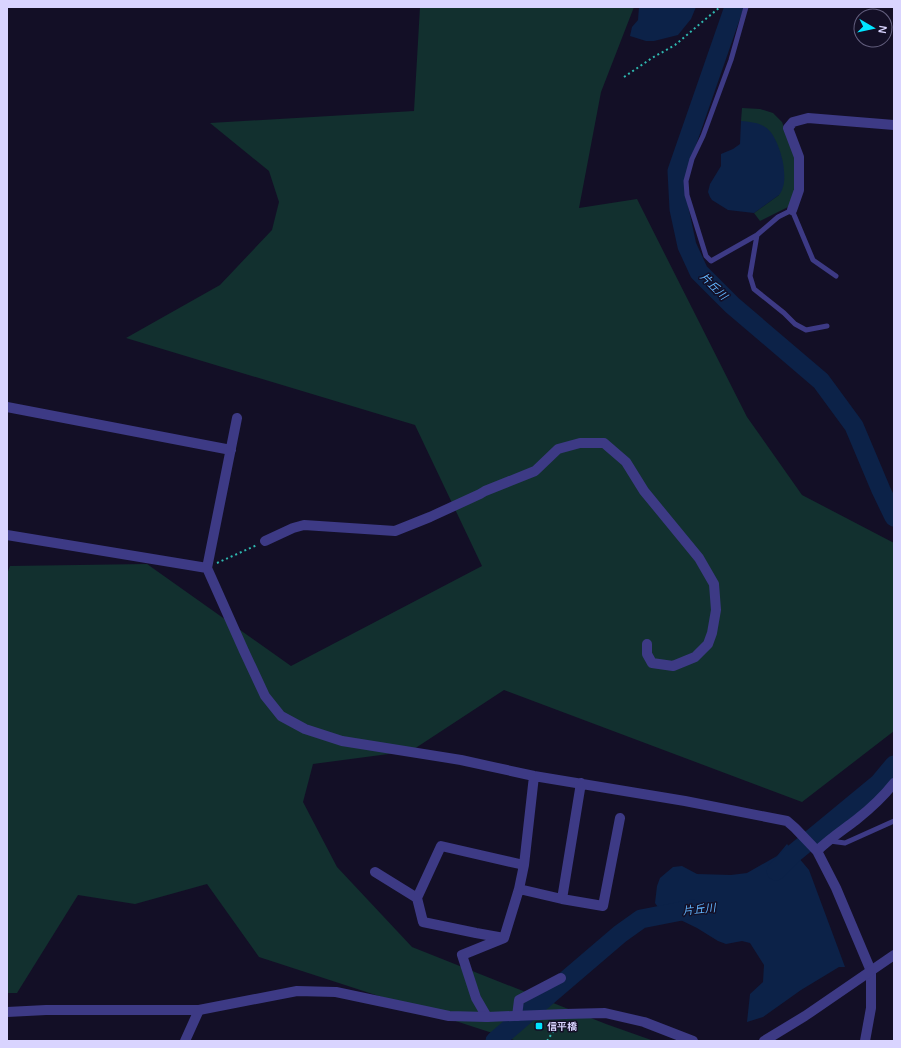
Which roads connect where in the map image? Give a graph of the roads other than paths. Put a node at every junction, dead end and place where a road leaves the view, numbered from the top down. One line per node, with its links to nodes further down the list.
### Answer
1 (746, 7): 4 (lane)
2 (894, 125): 3 (street)
3 (792, 210): 4 (lane); 5 (lane)
4 (757, 235): 6 (lane)
5 (836, 276)
6 (826, 326)
7 (7, 407): 9 (street)
8 (237, 418): 9 (street)
9 (231, 450): 12 (street)
10 (7, 535): 12 (street)
11 (265, 542): 13 (street)
12 (207, 568): 14 (street)
13 (647, 644)
14 (534, 776): 15 (street); 21 (street)
15 (581, 783): 20 (street); 25 (street)
16 (894, 783): 19 (street)
17 (620, 818): 25 (street)
18 (894, 821): 19 (lane)
19 (828, 840): 20 (street)
20 (817, 851): 28 (street)
21 (524, 865): 23 (street); 24 (street)
22 (375, 872): 24 (street)
23 (519, 889): 25 (street); 26 (street)
24 (418, 898): 26 (street)
25 (562, 899)
26 (504, 938): 33 (street)
27 (894, 955): 28 (street)
28 (871, 971): 36 (street); 37 (street)
29 (561, 978): 32 (street)
30 (199, 1010): 31 (street); 33 (street); 34 (street)
31 (7, 1012)
32 (517, 1016): 33 (street); 35 (street)
33 (486, 1017)
34 (185, 1041)
35 (693, 1041)
36 (764, 1041)
37 (865, 1041)

